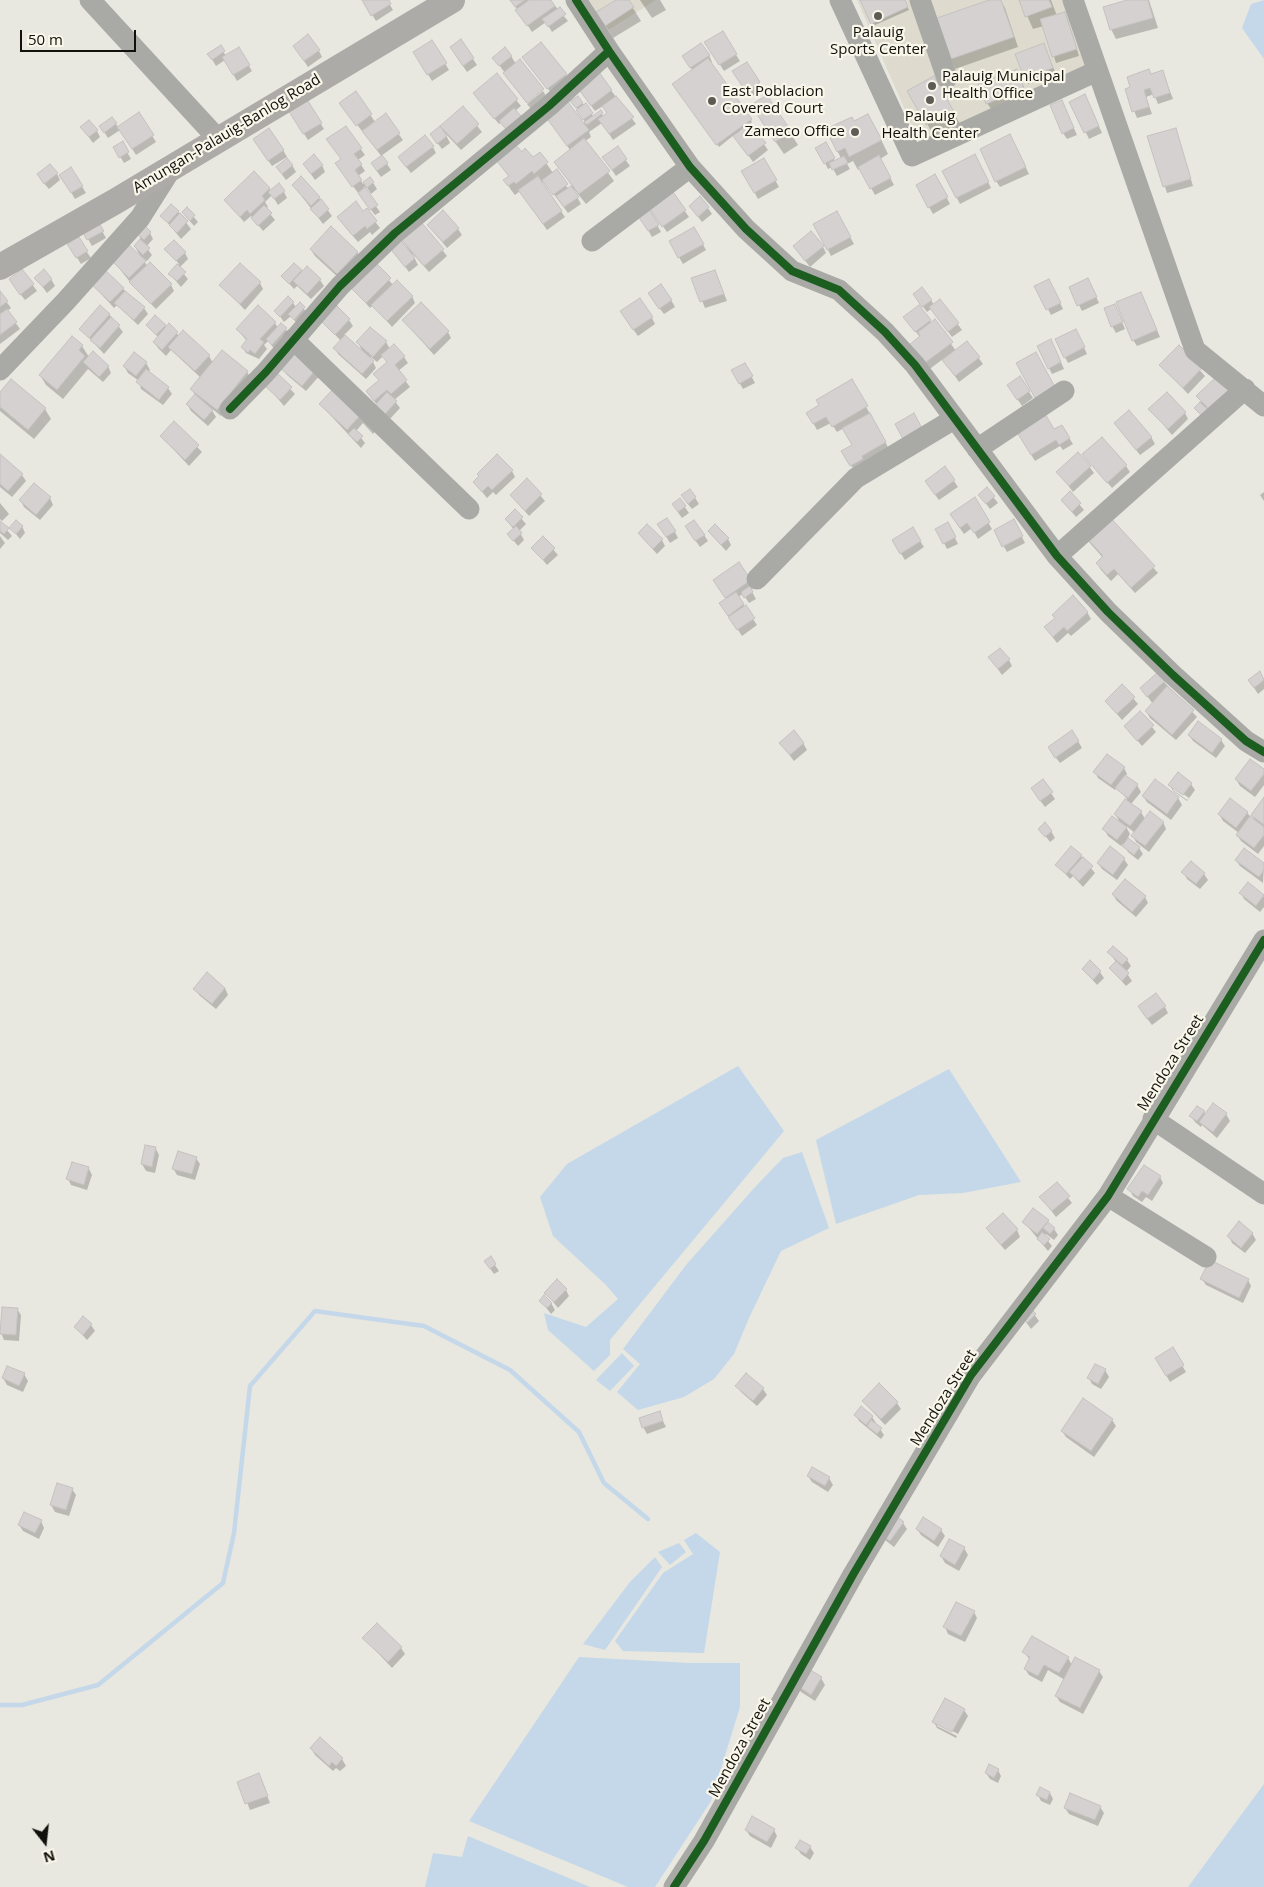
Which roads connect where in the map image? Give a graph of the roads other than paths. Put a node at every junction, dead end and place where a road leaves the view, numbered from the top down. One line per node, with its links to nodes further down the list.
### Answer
1 (90, 0): 10 (street)
2 (452, 0): 10 (main road, Amungan-Palauig-Banlog Road)
3 (576, 0): 7 (street)
4 (840, 0): 8 (street)
5 (920, 0): 9 (street)
6 (1074, 0): 8 (street)
7 (609, 51): 12 (street); 15 (street)
8 (1097, 71): 17 (street)
9 (947, 78)
10 (218, 139): 11 (main road, Amungan-Palauig-Banlog Road)
11 (172, 167): 14 (main road, Amungan-Palauig-Banlog Road); 16 (street)
12 (690, 167): 13 (street); 21 (street)
13 (592, 242)
14 (0, 267)
15 (293, 339): 20 (street); 23 (street)
16 (0, 370)
17 (1245, 389): 19 (street); 24 (street)
18 (1064, 391): 22 (street)
19 (1264, 406)
20 (230, 409)
21 (954, 419): 22 (street); 25 (street)
22 (977, 449): 24 (street)
23 (469, 509)
24 (1057, 556): 26 (street)
25 (758, 579)
26 (1264, 752)
27 (1262, 949): 28 (street, Mendoza Street)
28 (1153, 1119): 29 (street); 30 (street, Mendoza Street)
29 (1264, 1194)
30 (1108, 1196): 31 (street); 32 (street, Mendoza Street)
31 (1206, 1257)
32 (674, 1887)

